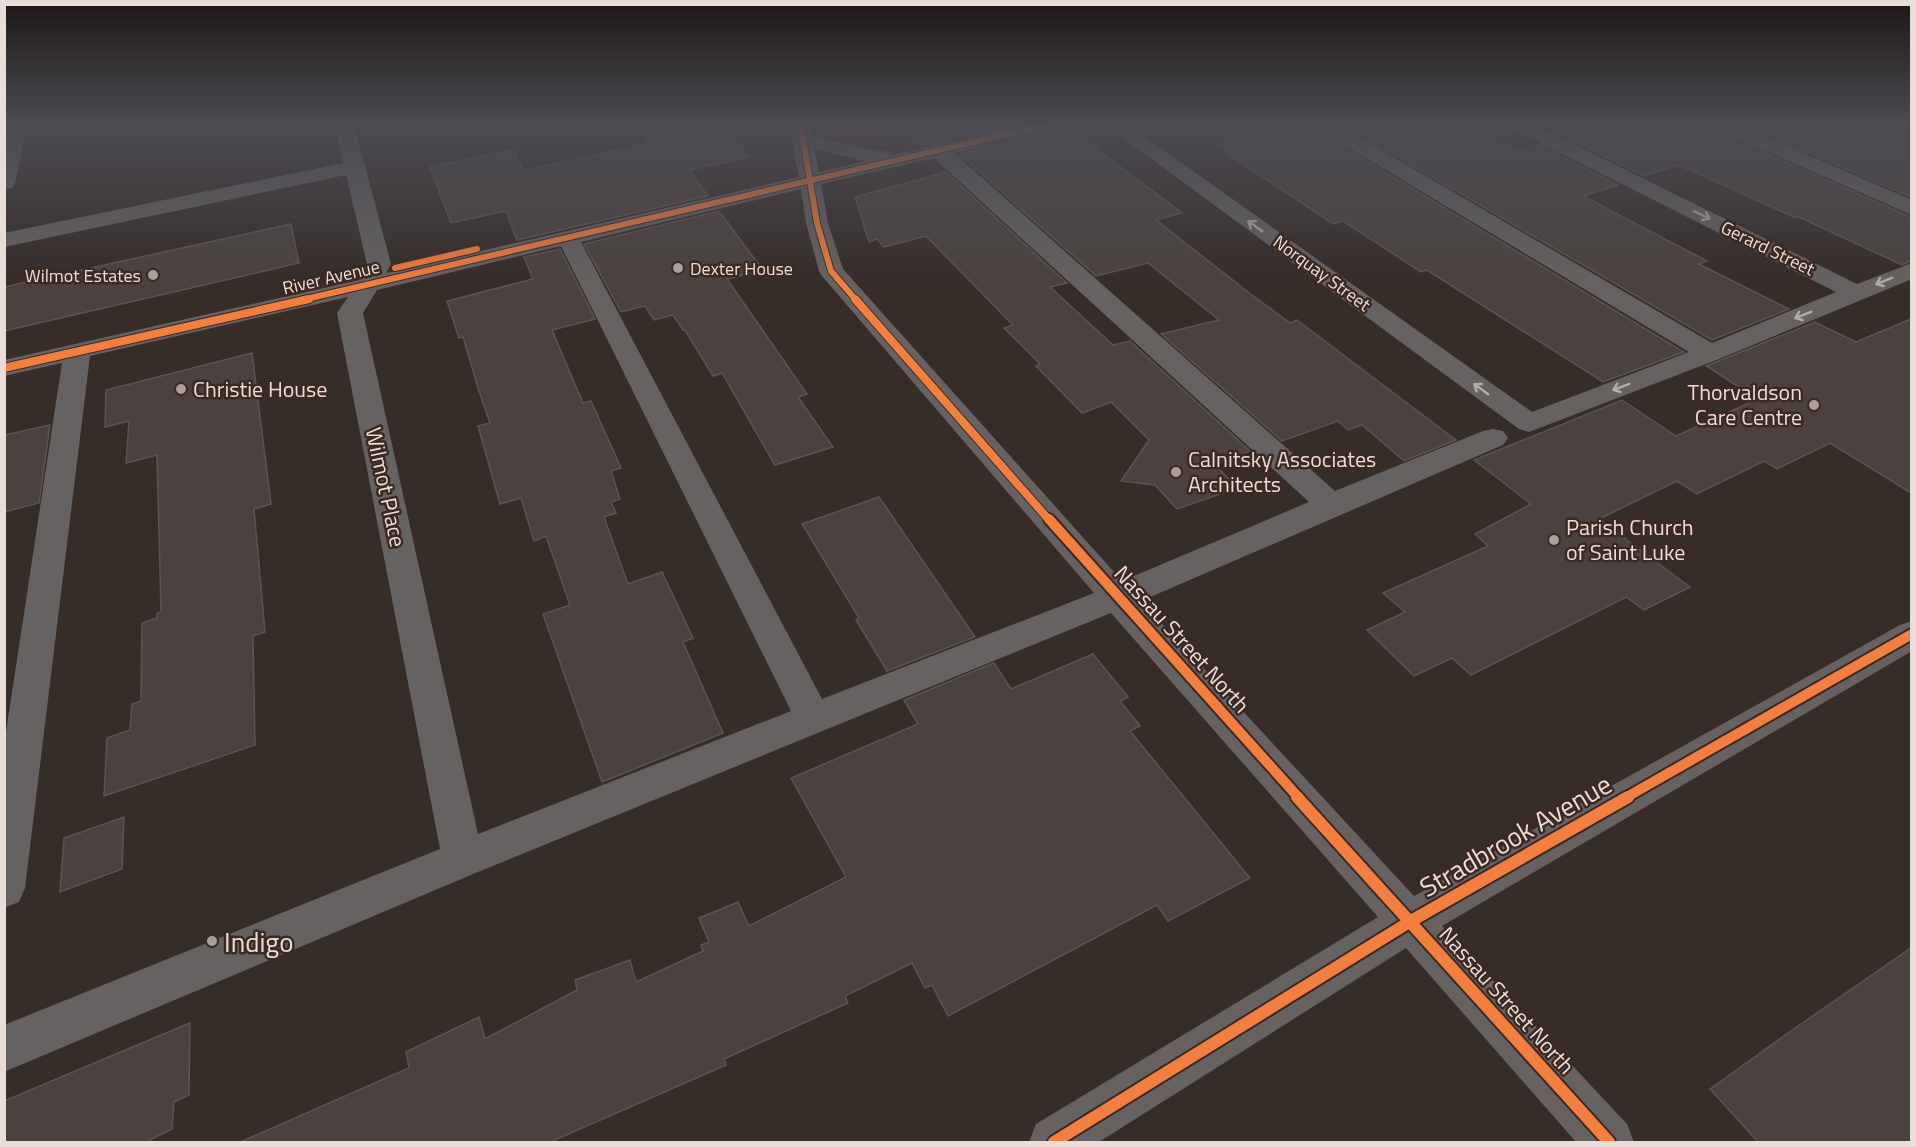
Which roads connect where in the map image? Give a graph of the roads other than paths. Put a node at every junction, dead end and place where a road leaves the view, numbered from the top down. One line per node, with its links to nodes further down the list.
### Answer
1 (304, 178): 13 (street)
2 (358, 178): 15 (street, Wilmot Place)
3 (809, 178): 10 (street, Nassau Street North)
4 (824, 178): 10 (street, River Avenue)
5 (968, 178): 21 (street)
6 (1188, 178): 18 (street, Norquay Street, one-way to 6)
7 (1414, 178): 18 (street)
8 (1625, 178): 16 (street, Gerard Street, one-way to 16)
9 (1842, 178): 11 (street)
10 (810, 181): 12 (street, River Avenue); 22 (street, Nassau Street North)
11 (1911, 208)
12 (568, 238): 15 (street, River Avenue); 24 (street)
13 (4, 240)
14 (1911, 270): 16 (street, one-way to 16)
15 (368, 285): 17 (street, River Avenue); 25 (street, Wilmot Place)
16 (1857, 293): 18 (street, one-way to 18)
17 (77, 351): 19 (street, River Avenue); 26 (street)
18 (1710, 352)
19 (4, 368)
20 (1493, 438): 21 (street)
21 (1330, 505): 22 (street)
22 (1117, 597): 24 (street); 27 (street, Nassau Street North)
23 (1911, 634): 27 (street, Stradbrook Avenue)
24 (814, 719): 25 (street)
25 (463, 859): 28 (street)
26 (4, 888)
27 (1411, 921): 29 (street, Stradbrook Avenue); 30 (street, Nassau Street North)
28 (4, 1049)
29 (1054, 1143)
30 (1609, 1143)

